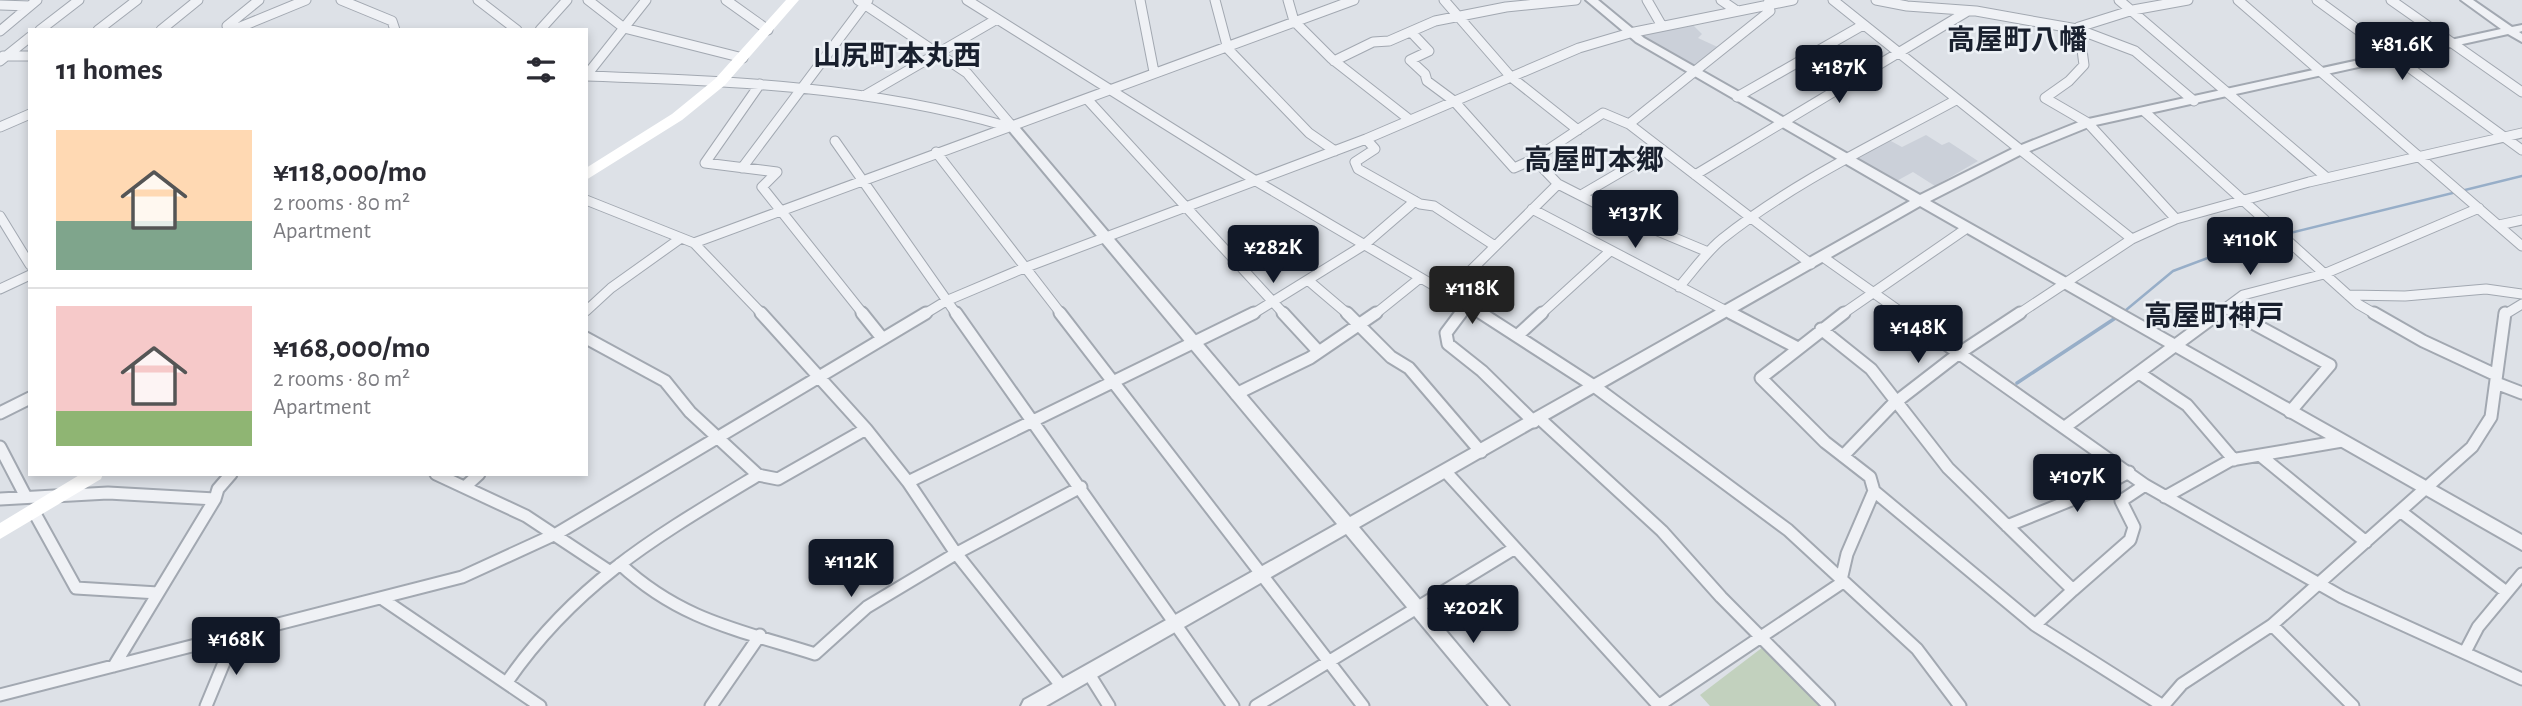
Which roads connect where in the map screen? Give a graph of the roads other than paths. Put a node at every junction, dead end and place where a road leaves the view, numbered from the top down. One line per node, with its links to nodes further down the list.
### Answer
1 (79, 0): 46 (street)
2 (137, 0): 47 (street)
3 (198, 0): 48 (street)
4 (259, 0): 49 (street)
5 (306, 0): 50 (street)
6 (341, 0): 51 (street)
7 (478, 0): 52 (street)
8 (567, 0): 53 (street)
9 (589, 0): 54 (street)
10 (646, 0): 54 (street)
11 (726, 0): 56 (street)
12 (793, 0): 56 (main road)
13 (967, 0): 42 (street)
14 (1140, 0): 72 (street)
15 (1215, 0): 63 (street)
16 (1288, 0): 43 (street)
17 (1354, 0): 43 (street)
18 (1444, 0): 41 (street)
19 (1576, 0): 36 (street)
20 (1591, 0): 60 (street)
21 (1647, 0): 45 (street)
22 (1721, 0): 39 (street)
23 (1793, 0): 34 (street)
24 (1833, 0): 44 (street)
25 (1876, 0): 40 (street)
26 (1971, 0): 40 (street)
27 (2119, 0): 38 (street)
28 (2188, 0): 38 (street)
29 (2238, 0): 71 (street)
30 (2317, 0): 66 (street)
31 (2391, 0): 62 (street)
32 (2466, 0): 59 (street)
33 (864, 2): 65 (street); 79 (street)
34 (1767, 2): 39 (street); 74 (street)
35 (33, 3): 37 (street); 57 (street)
36 (1505, 4): 41 (street)
37 (0, 5)
38 (2133, 10): 55 (street); 81 (street)
39 (1737, 11): 45 (street)
40 (1972, 11): 55 (street); 64 (street)
41 (1457, 15): 58 (street); 76 (street)
42 (997, 19): 65 (street); 80 (street)
43 (1294, 21): 63 (street); 70 (street)
44 (1863, 25): 64 (street); 84 (street)
45 (1662, 26): 60 (street)
46 (43, 28)
47 (101, 28)
48 (163, 28)
49 (228, 28)
50 (235, 28)
51 (394, 28)
52 (514, 28)
53 (542, 28)
54 (624, 28): 69 (street); 73 (street)
55 (2077, 29): 87 (street); 93 (street)
56 (768, 30): 69 (main road)
57 (0, 31)
58 (1411, 32): 70 (street); 88 (street)
59 (2518, 32): 62 (street)
60 (1630, 33): 74 (street); 76 (street)
61 (28, 38): 67 (street)
62 (2453, 43): 66 (street); 82 (street)
63 (1227, 46): 72 (street); 104 (street)
64 (1898, 53): 86 (street); 92 (street)
65 (938, 54): 83 (street); 95 (street)
66 (2391, 56): 71 (street); 99 (street)
67 (2, 57): 68 (street)
68 (28, 57)
69 (743, 58): 77 (main road)
70 (1334, 61): 91 (street)
71 (2320, 71): 81 (street); 107 (street)
72 (1154, 72): 80 (street)
73 (588, 73)
74 (1695, 73): 84 (street); 94 (street)
75 (588, 76): 77 (street)
76 (1511, 77): 88 (street); 97 (street)
77 (720, 82): 78 (street); 111 (main road)
78 (760, 84): 79 (street); 110 (street)
79 (800, 87): 83 (street); 110 (street)
80 (1110, 90): 85 (street); 115 (street)
81 (2229, 92): 87 (street); 113 (street)
82 (2522, 92)
83 (864, 96): 95 (street)
84 (1737, 97): 92 (street)
85 (1087, 99): 95 (street); 122 (street)
86 (1956, 100): 105 (street); 109 (street)
87 (2194, 101): 89 (street)
88 (1454, 102): 91 (street); 108 (street)
89 (2145, 112): 93 (street); 120 (street)
90 (28, 115): 96 (street)
91 (1410, 120): 100 (street)
92 (1781, 122): 109 (street); 112 (street)
93 (2088, 123): 105 (street); 128 (street)
94 (1629, 124): 97 (street); 102 (street)
95 (1009, 126): 106 (street); 133 (street)
96 (0, 127)
97 (1578, 130): 108 (street)
98 (2522, 133): 99 (street)
99 (2505, 138): 103 (street); 107 (street)
100 (1366, 139): 104 (street); 118 (street)
101 (835, 141): 114 (street)
102 (1660, 149): 112 (street); 117 (street)
103 (2522, 150)
104 (1335, 151): 115 (street)
105 (2018, 151): 119 (street); 134 (street)
106 (936, 152): 114 (street); 143 (street)
107 (2424, 158): 113 (street); 123 (street)
108 (1534, 159): 116 (street)
109 (1847, 159): 119 (street); 127 (street)
110 (742, 167): 125 (street)
111 (588, 174)
112 (1695, 176): 127 (street)
113 (2327, 178): 120 (street)
114 (861, 180): 125 (street); 155 (street)
115 (1256, 181): 122 (street); 136 (street)
116 (1558, 184): 117 (street); 124 (street)
117 (1583, 194): 139 (street)
118 (1415, 201): 136 (street); 137 (street)
119 (1919, 201): 131 (street); 141 (street)
120 (2246, 202): 128 (street); 144 (street)
121 (588, 203): 132 (street)
122 (1185, 206): 133 (street); 156 (street)
123 (2479, 208): 130 (street); 144 (street)
124 (1532, 209): 137 (street); 140 (street)
125 (780, 211): 135 (street); 165 (street)
126 (0, 216): 142 (street)
127 (1749, 219): 139 (street); 141 (street)
128 (2176, 219): 134 (street)
129 (2522, 220): 130 (street)
130 (2499, 225): 138 (street)
131 (1967, 228): 148 (street); 152 (street)
132 (681, 238): 135 (street); 160 (street)
133 (1107, 238): 143 (street); 167 (street)
134 (2132, 239): 148 (street)
135 (694, 243): 173 (street)
136 (1364, 245): 146 (street); 147 (street)
137 (1495, 246): 151 (street)
138 (2522, 246)
139 (1708, 252): 149 (street)
140 (1608, 254): 149 (street); 164 (street)
141 (1817, 261): 152 (street); 161 (street)
142 (28, 262)
143 (1024, 268): 155 (street); 175 (street)
144 (2324, 274): 154 (street); 159 (street)
145 (28, 276): 150 (street)
146 (1420, 278): 151 (street); 162 (street)
147 (1309, 281): 156 (street); 162 (street)
148 (2063, 284): 169 (street); 171 (street)
149 (1679, 287): 161 (street)
150 (0, 289)
151 (1447, 294): 158 (street)
152 (1871, 294): 163 (street); 171 (street)
153 (2522, 294): 154 (street)
154 (2347, 295): 174 (street)
155 (946, 301): 165 (street); 183 (street)
156 (1273, 304): 167 (street); 170 (street)
157 (2522, 304): 174 (street)
158 (1467, 305): 164 (street); 184 (street)
159 (2225, 308): 169 (street); 181 (street)
160 (588, 309)
161 (1728, 310): 168 (street); 176 (street)
162 (1360, 326): 170 (street); 190 (street)
163 (1821, 329): 168 (street); 180 (street)
164 (1518, 335): 176 (street)
165 (882, 338): 173 (street)
166 (588, 339): 187 (street)
167 (1193, 344): 175 (street); 178 (street)
168 (1796, 347): 191 (street)
169 (2175, 347): 172 (street); 181 (street)
170 (1320, 352): 178 (street)
171 (1958, 354): 180 (street); 185 (street)
172 (2139, 373): 185 (street); 193 (street)
173 (817, 377): 186 (street); 187 (street)
174 (2496, 379): 177 (street); 205 (street)
175 (1112, 381): 183 (street); 223 (street)
176 (1594, 386): 184 (street); 224 (street)
177 (2522, 393)
178 (1236, 394): 214 (street)
179 (28, 398): 182 (street)
180 (1897, 401): 191 (street); 213 (street)
181 (2290, 412): 188 (street)
182 (0, 413)
183 (1034, 420): 201 (street); 204 (street)
184 (1537, 420): 190 (street); 236 (street)
185 (2065, 427): 195 (street)
186 (866, 429): 196 (street); 201 (street)
187 (719, 436): 196 (street); 216 (street)
188 (2342, 441): 192 (street); 205 (street)
189 (0, 447): 211 (street)
190 (1482, 452): 194 (street)
191 (1843, 456): 206 (street)
192 (2261, 457): 193 (street); 217 (street)
193 (2234, 460): 208 (street)
194 (1446, 472): 214 (street); 219 (street)
195 (2129, 472): 203 (street); 213 (street)
196 (758, 475): 221 (street)
197 (92, 476): 207 (main road)
198 (229, 476): 210 (street)
199 (442, 476): 202 (street)
200 (477, 476): 202 (street)
201 (908, 482): 220 (street)
202 (467, 485): 216 (street)
203 (2145, 485): 208 (street); 226 (street)
204 (1081, 487): 220 (street); 233 (street)
205 (2425, 489): 212 (street); 218 (street)
206 (1874, 491): 224 (street); 231 (street)
207 (63, 494): 210 (street); 211 (main road)
208 (2165, 497): 225 (street)
209 (0, 499): 211 (street)
210 (215, 499): 228 (street)
211 (30, 504): 215 (main road); 228 (street)
212 (2400, 511): 217 (street); 227 (street)
213 (2007, 526): 226 (street)
214 (1348, 527): 223 (street); 230 (street)
215 (0, 532)
216 (558, 533): 221 (street); 229 (street)
217 (2366, 542): 225 (street)
218 (2522, 543)
219 (1515, 548): 230 (street); 254 (street)
220 (957, 554): 234 (street); 243 (street)
221 (614, 567): 234 (street); 242 (street)
222 (2522, 574): 227 (street)
223 (1264, 575): 233 (street); 238 (street)
224 (1842, 581): 236 (street); 256 (street)
225 (2320, 584): 232 (street); 237 (street)
226 (2073, 590): 231 (street)
227 (2505, 591): 237 (street)
228 (158, 593): 239 (street)
229 (384, 600): 235 (street); 242 (street)
230 (1417, 608): 238 (street); 253 (street)
231 (2035, 625): 257 (street)
232 (2272, 625): 257 (street); 258 (street)
233 (1175, 626): 240 (street); 250 (street)
234 (760, 635): 247 (street)
235 (235, 636): 239 (street); 245 (street)
236 (1760, 638): 254 (street); 255 (street)
237 (2465, 652): 241 (street)
238 (1328, 661): 251 (street); 252 (street)
239 (114, 666): 244 (street)
240 (1089, 674): 243 (street); 249 (street)
241 (2522, 678)
242 (507, 682): 246 (street)
243 (1063, 688): 248 (street)
244 (0, 695)
245 (206, 706)
246 (540, 706)
247 (711, 706)
248 (1030, 706)
249 (1109, 706)
250 (1233, 706)
251 (1256, 706)
252 (1363, 706)
253 (1500, 706)
254 (1659, 706)
255 (1829, 706)
256 (1960, 706)
257 (2163, 706)
258 (2353, 706)

